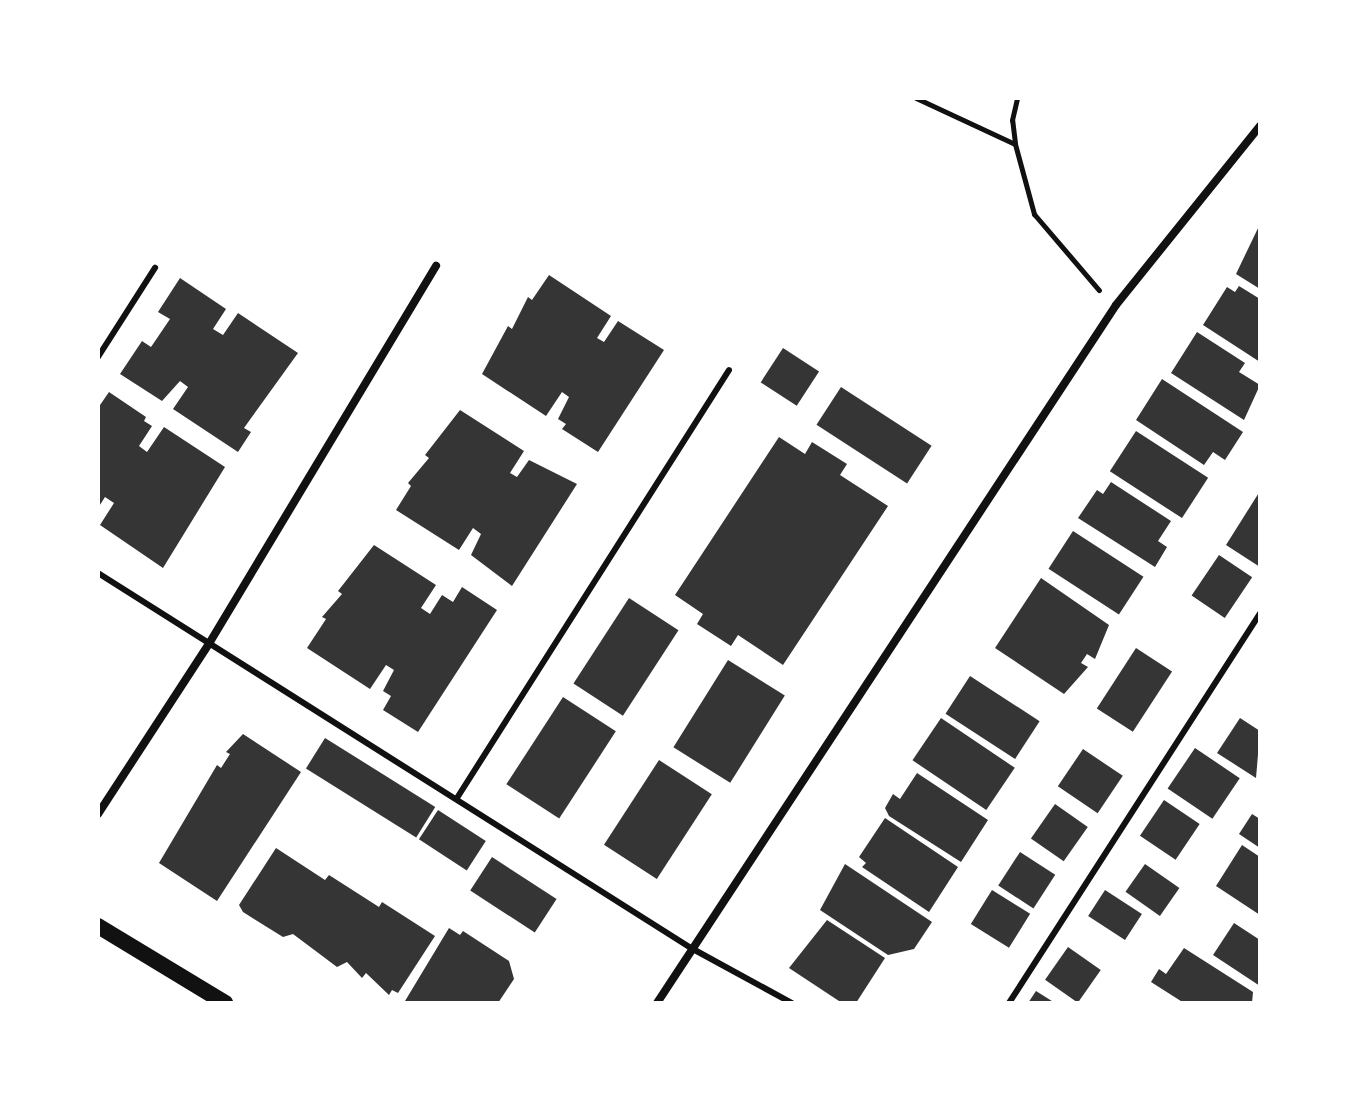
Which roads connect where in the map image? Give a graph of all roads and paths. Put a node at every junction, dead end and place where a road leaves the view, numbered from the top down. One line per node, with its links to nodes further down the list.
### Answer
1 (916, 98): 4 (path)
2 (1017, 98): 4 (path)
3 (1260, 126): 7 (street)
4 (1015, 144): 7 (path)
5 (436, 266): 12 (street)
6 (155, 268): 8 (lane)
7 (1116, 305): 16 (street)
8 (98, 357)
9 (729, 370): 13 (lane)
10 (98, 573): 12 (lane)
11 (1260, 613): 20 (lane)
12 (210, 642): 13 (lane); 14 (street)
13 (457, 798): 16 (lane)
14 (98, 814)
15 (98, 926): 17 (main road)
16 (691, 948): 18 (street); 19 (lane)
17 (225, 1003)
18 (657, 1003)
19 (792, 1003)
20 (1009, 1003)

